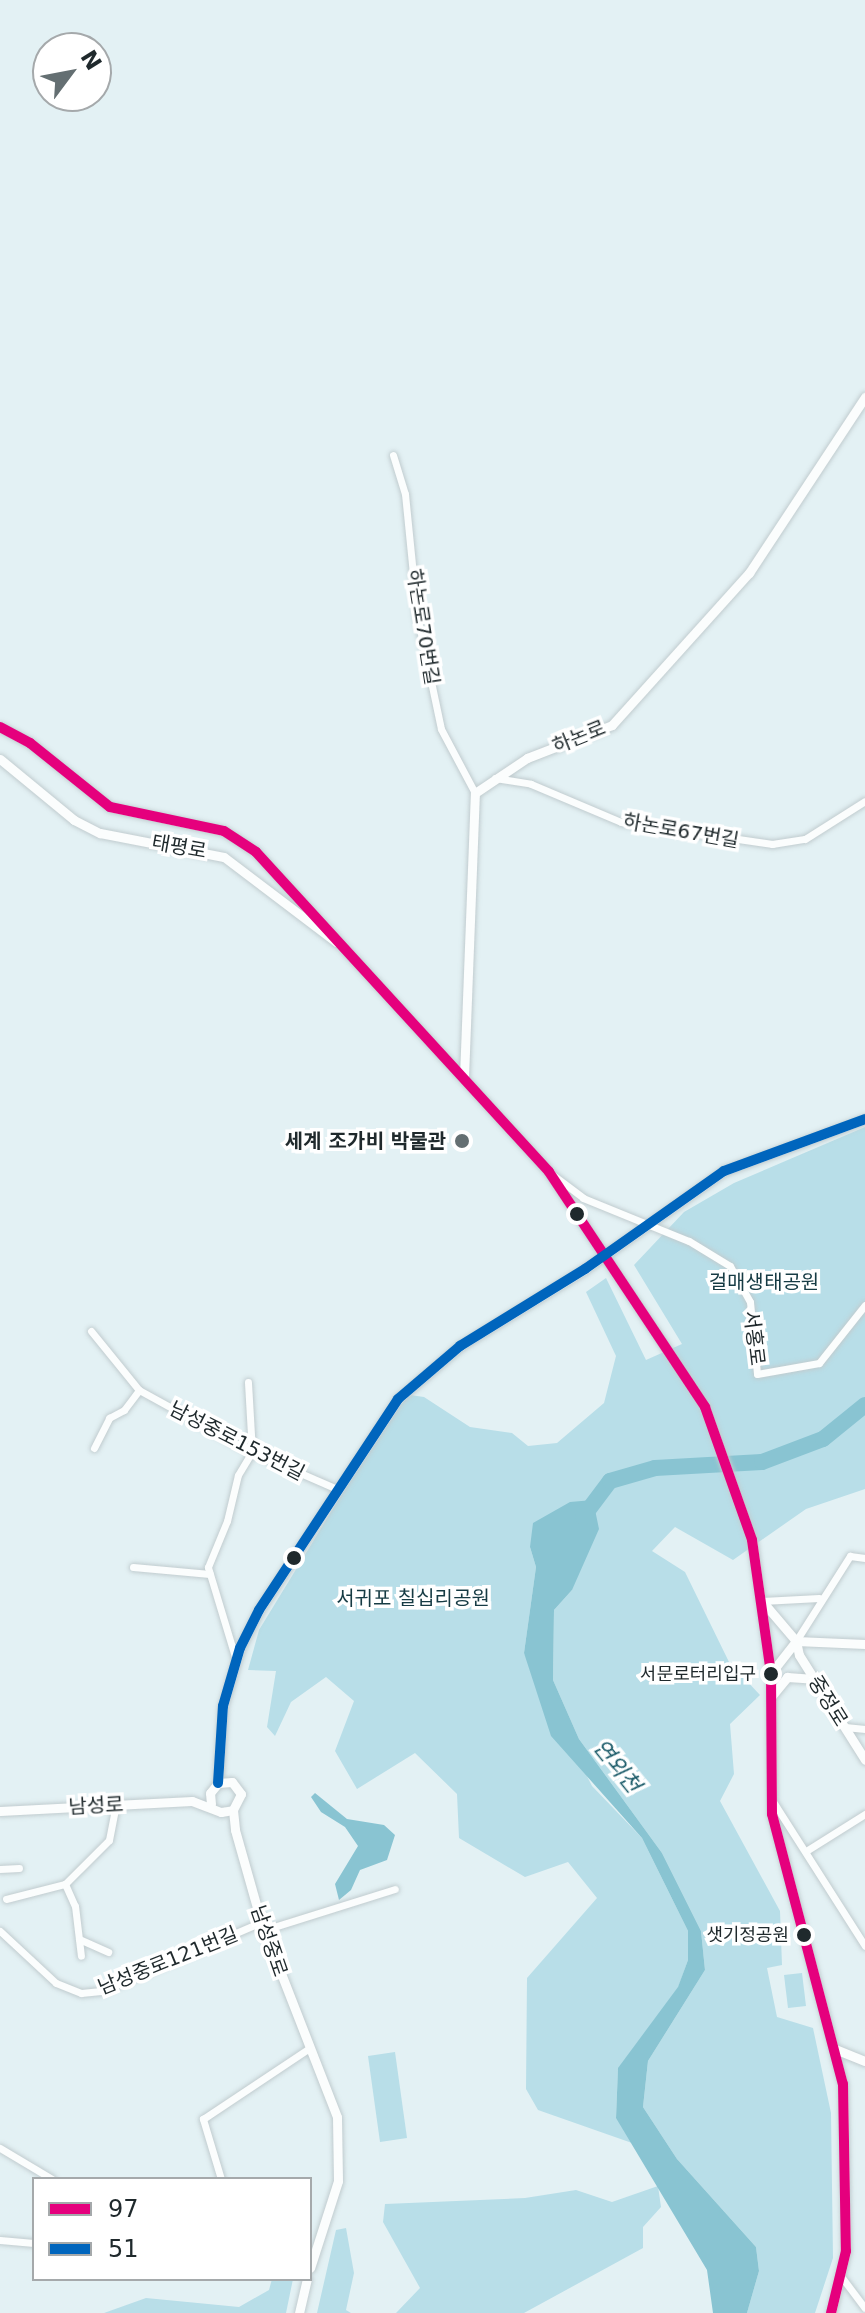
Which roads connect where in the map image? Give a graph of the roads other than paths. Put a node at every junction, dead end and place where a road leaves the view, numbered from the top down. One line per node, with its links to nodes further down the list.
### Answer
1 (865, 397): 5 (street, 하논로)
2 (393, 455): 6 (street, 하논로70번길)
3 (0, 727): 8 (street, 태평로)
4 (0, 759): 8 (street, 태평로)
5 (493, 777): 6 (street, 하논로); 7 (street, 하논로67번길)
6 (475, 793): 9 (street)
7 (865, 801)
8 (350, 954): 9 (street, 태평로)
9 (464, 1077): 11 (street, 태평로)
10 (865, 1119): 12 (street)
11 (549, 1172): 12 (street); 13 (street, 태평로)
12 (646, 1224): 13 (street); 14 (street, 서홍로)
13 (604, 1254): 20 (street, 남성중로); 25 (street, 태평로)
14 (865, 1305)
15 (91, 1331): 17 (street)
16 (248, 1382): 19 (street)
17 (139, 1390): 18 (street); 19 (street, 남성중로153번길)
18 (94, 1448)
19 (252, 1452): 20 (street, 남성중로153번길); 23 (street)
20 (337, 1489): 28 (street, 남성중로)
21 (865, 1558): 24 (street)
22 (133, 1567): 23 (street)
23 (210, 1574): 28 (street)
24 (819, 1598): 25 (street); 26 (street)
25 (762, 1601): 26 (street, 중정로); 29 (street, 태평로)
26 (796, 1641): 27 (street); 29 (street); 30 (street, 중정로)
27 (865, 1644)
28 (236, 1660): 35 (street, 남성중로)
29 (771, 1673): 31 (street, 태평로)
30 (814, 1679): 31 (street); 32 (street, 중정로)
31 (771, 1697): 36 (street, 태평로)
32 (845, 1727): 33 (street); 34 (street, 중정로)
33 (865, 1729)
34 (865, 1760)
35 (222, 1782): 37 (street, 남성로); 40 (street, 남성중로)
36 (771, 1798): 42 (street); 55 (street, 태평로)
37 (211, 1799): 38 (street, 남성로); 40 (street)
38 (116, 1805): 39 (street, 남성로); 45 (street)
39 (0, 1811)
40 (229, 1811): 48 (street, 남성중로)
41 (865, 1814): 42 (street)
42 (806, 1851): 51 (street)
43 (19, 1868): 44 (street)
44 (0, 1869)
45 (65, 1884): 47 (street); 50 (street)
46 (395, 1889): 48 (street, 남성중로121번길)
47 (6, 1899)
48 (262, 1926): 49 (street, 남성중로121번길); 54 (street, 남성중로)
49 (0, 1931)
50 (79, 1939): 52 (street); 53 (street)
51 (865, 1946)
52 (108, 1952)
53 (81, 1956)
54 (308, 2049): 59 (street); 62 (street, 남성중로)
55 (835, 2049): 56 (street); 63 (street, 태평로)
56 (865, 2061)
57 (0, 2148): 58 (street)
58 (49, 2177)
59 (220, 2177)
60 (0, 2240): 61 (street)
61 (32, 2243)
62 (312, 2262)
63 (843, 2279): 65 (street); 67 (street, 태평로)
64 (307, 2281): 66 (street)
65 (865, 2308)
66 (299, 2313)
67 (831, 2313)

